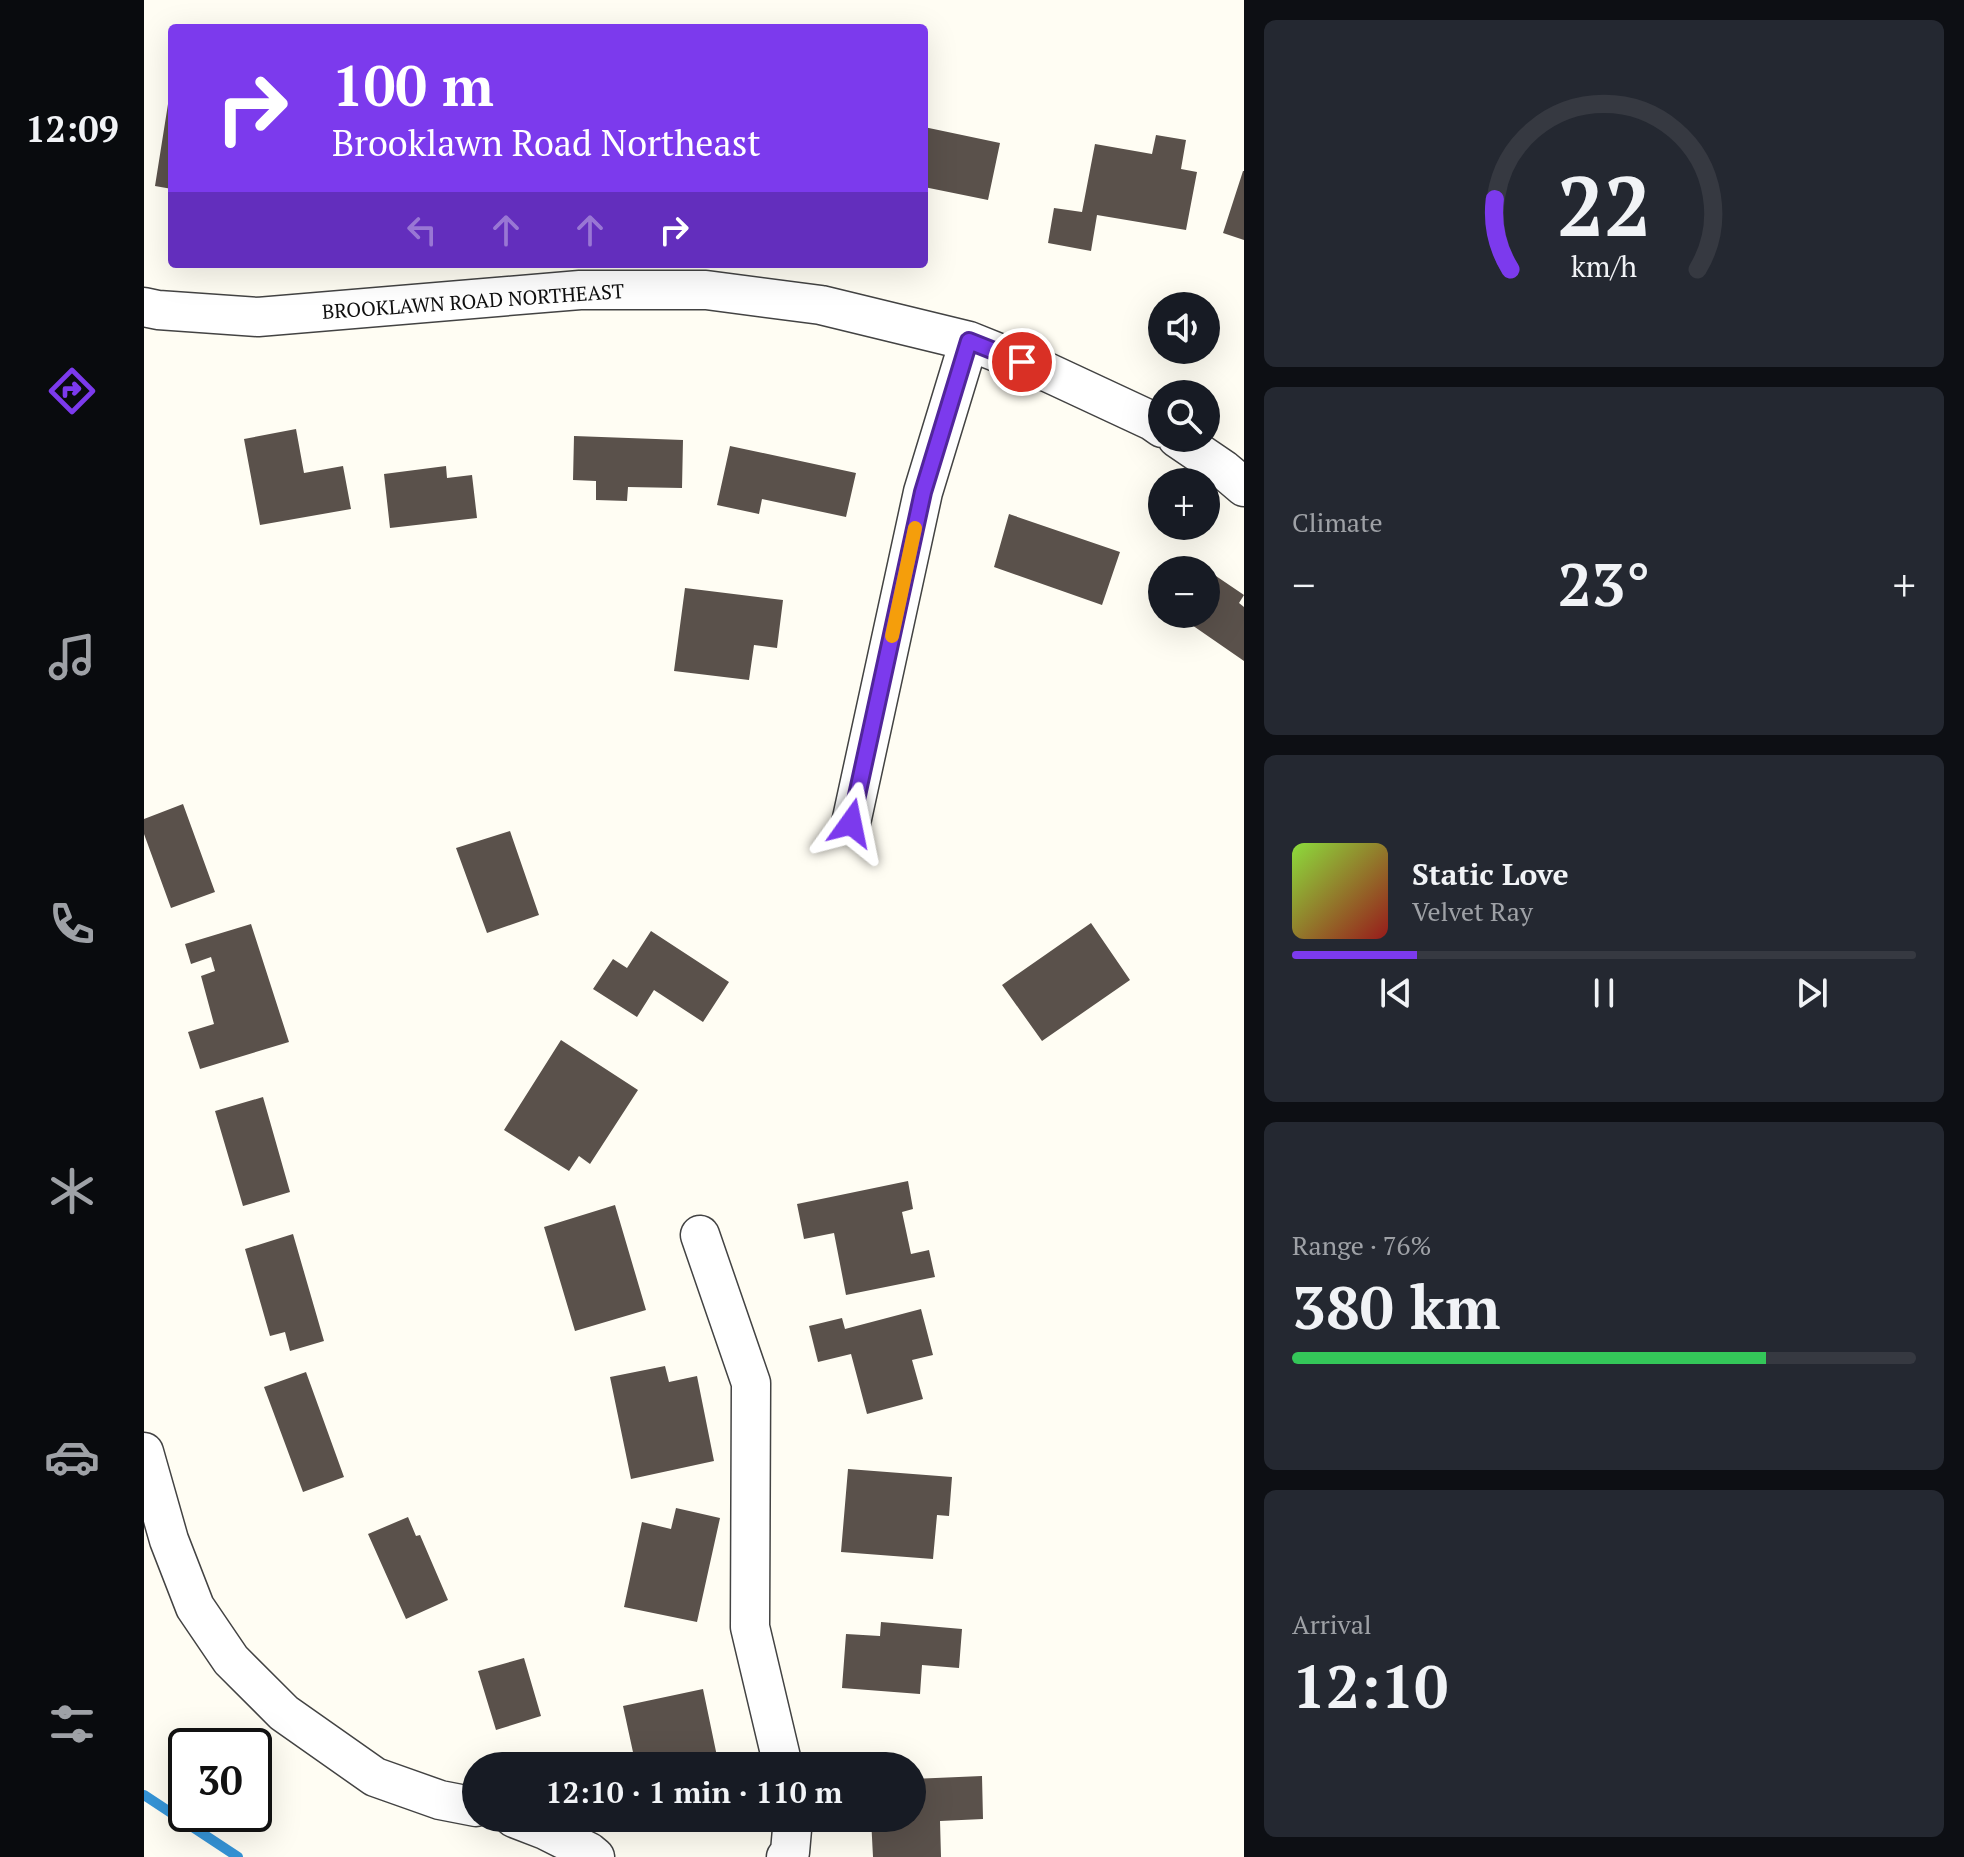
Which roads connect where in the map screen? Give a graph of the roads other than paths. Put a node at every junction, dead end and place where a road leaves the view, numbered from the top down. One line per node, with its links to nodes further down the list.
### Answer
1 (144, 307): 2 (street, BROOKLAWN ROAD NORTHEAST)
2 (969, 341): 3 (street, BROOKLAWN ROAD NORTHEAST); 6 (street)
3 (1148, 419)
4 (1198, 452): 5 (street)
5 (1244, 487)
6 (851, 823)
7 (700, 1235): 9 (street)
8 (144, 1452): 10 (street)
9 (780, 1752)
10 (462, 1804)
11 (549, 1832): 13 (street)
12 (792, 1832): 14 (street)
13 (595, 1857)
14 (786, 1857)

